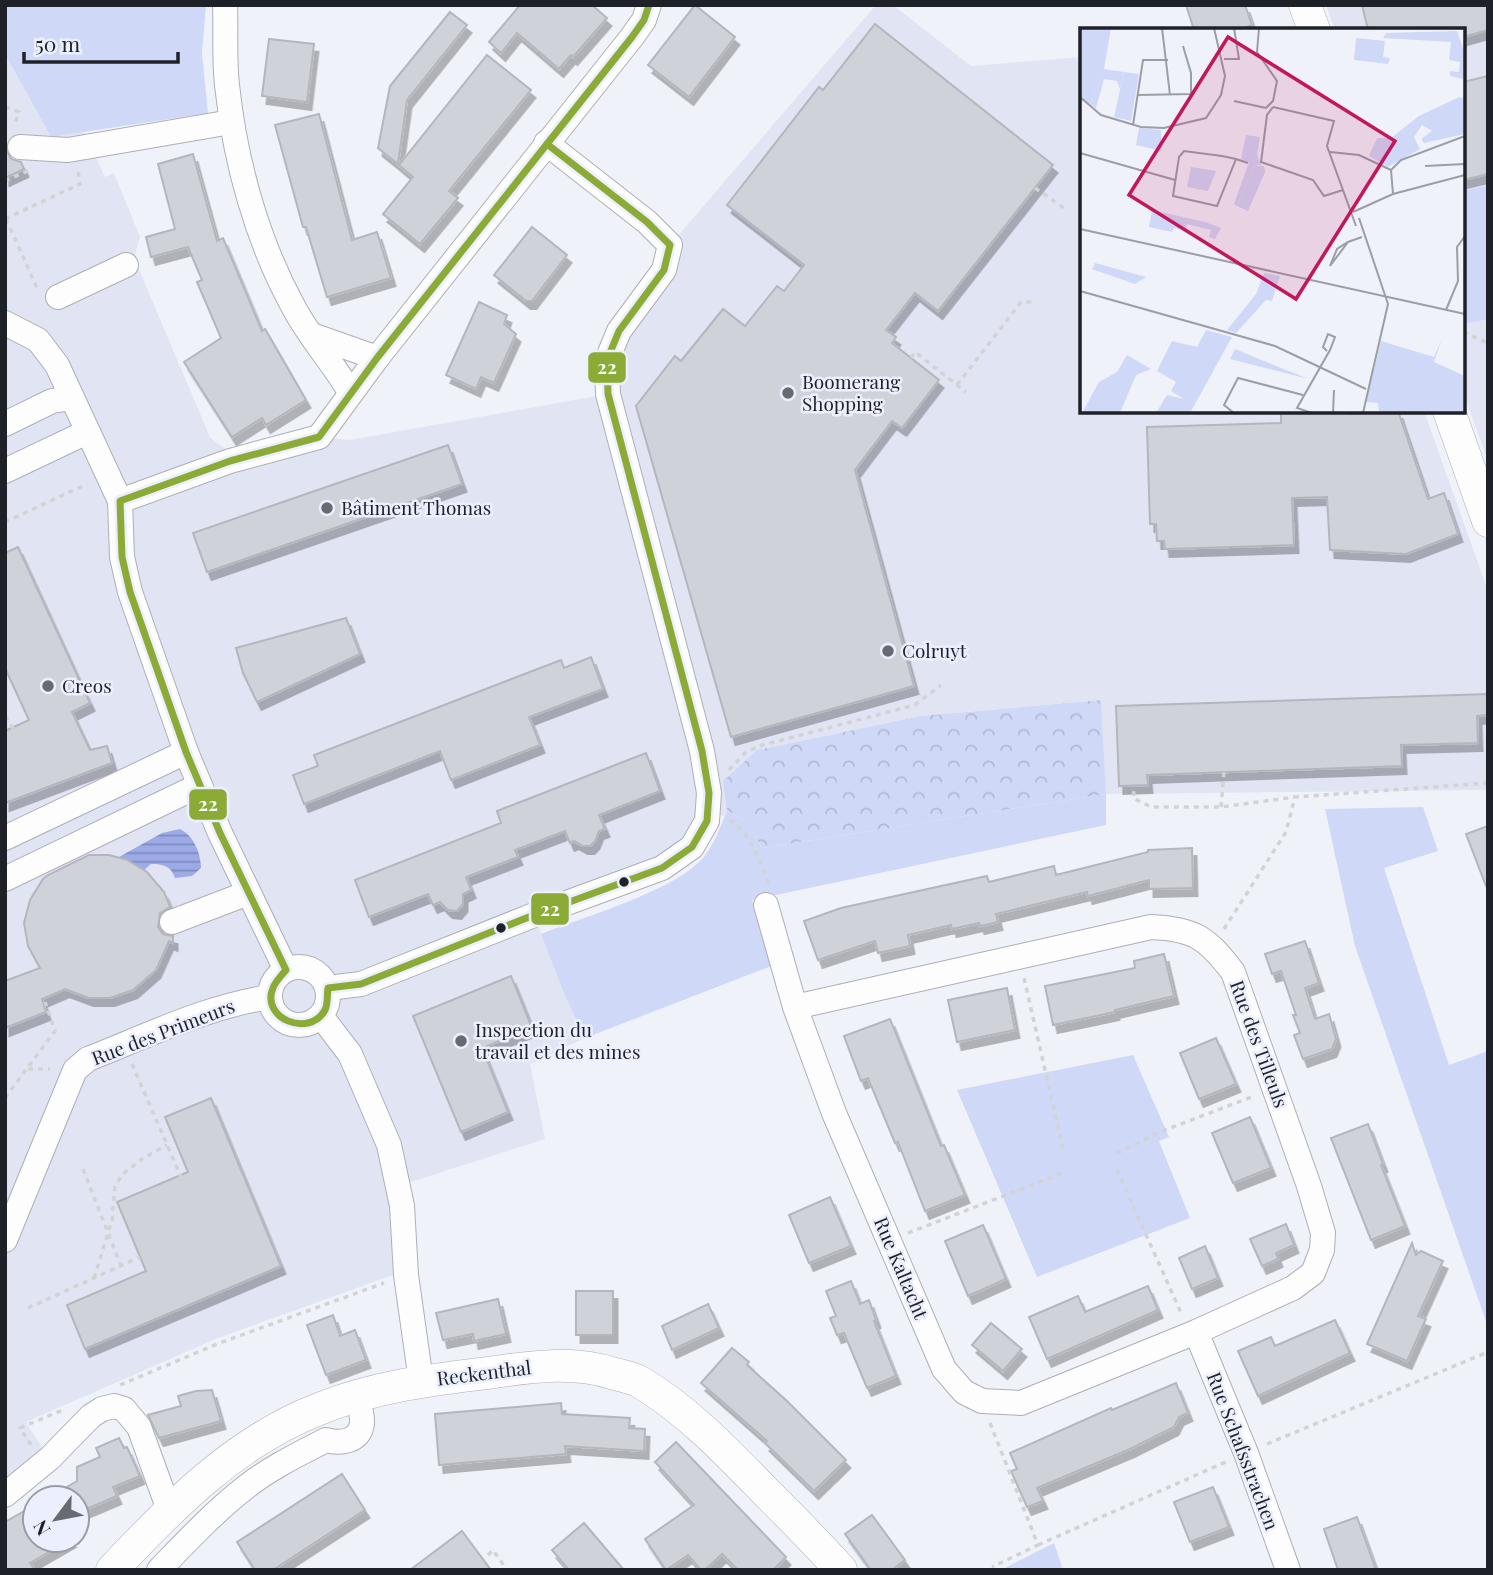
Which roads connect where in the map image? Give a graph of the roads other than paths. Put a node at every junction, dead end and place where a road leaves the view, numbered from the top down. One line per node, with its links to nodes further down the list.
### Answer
1 (225, 5): 7 (street)
2 (632, 5): 6 (street)
3 (649, 5): 6 (street)
4 (1305, 5): 5 (main road)
5 (1313, 28)
6 (632, 37): 8 (street)
7 (232, 122): 9 (street); 13 (street)
8 (546, 143): 14 (street); 31 (street)
9 (20, 147)
10 (126, 265): 11 (street)
11 (58, 297)
12 (5, 323): 16 (street)
13 (312, 335): 14 (street); 15 (street)
14 (377, 358): 15 (street)
15 (350, 392): 21 (street)
16 (61, 399): 18 (street); 19 (street)
17 (1450, 413): 22 (main road)
18 (5, 424)
19 (87, 432): 20 (street); 21 (street)
20 (5, 471)
21 (120, 501): 23 (street)
22 (1488, 521)
23 (186, 752): 24 (street); 25 (street)
24 (200, 785): 26 (street); 27 (street)
25 (5, 838)
26 (5, 879)
27 (248, 892): 29 (street); 30 (street)
28 (765, 905): 33 (street, Rue Kaltacht)
29 (172, 922)
30 (286, 970): 31 (street); 32 (street)
31 (328, 988): 34 (street)
32 (270, 997): 34 (street); 35 (street, Rue des Primeurs)
33 (795, 1007): 36 (street, Rue Kaltacht); 36 (street, Rue des Tilleuls)
34 (321, 1016): 37 (street)
35 (5, 1240)
36 (1196, 1332): 44 (street, Rue Schafsstrachen)
37 (421, 1381): 38 (main road, Reckenthal); 43 (main road, Reckenthal)
38 (357, 1396): 40 (main road, Reckenthal); 42 (street)
39 (5, 1495): 40 (street)
40 (169, 1510): 41 (main road, Reckenthal)
41 (112, 1570)
42 (159, 1570)
43 (841, 1570)
44 (1289, 1570)

